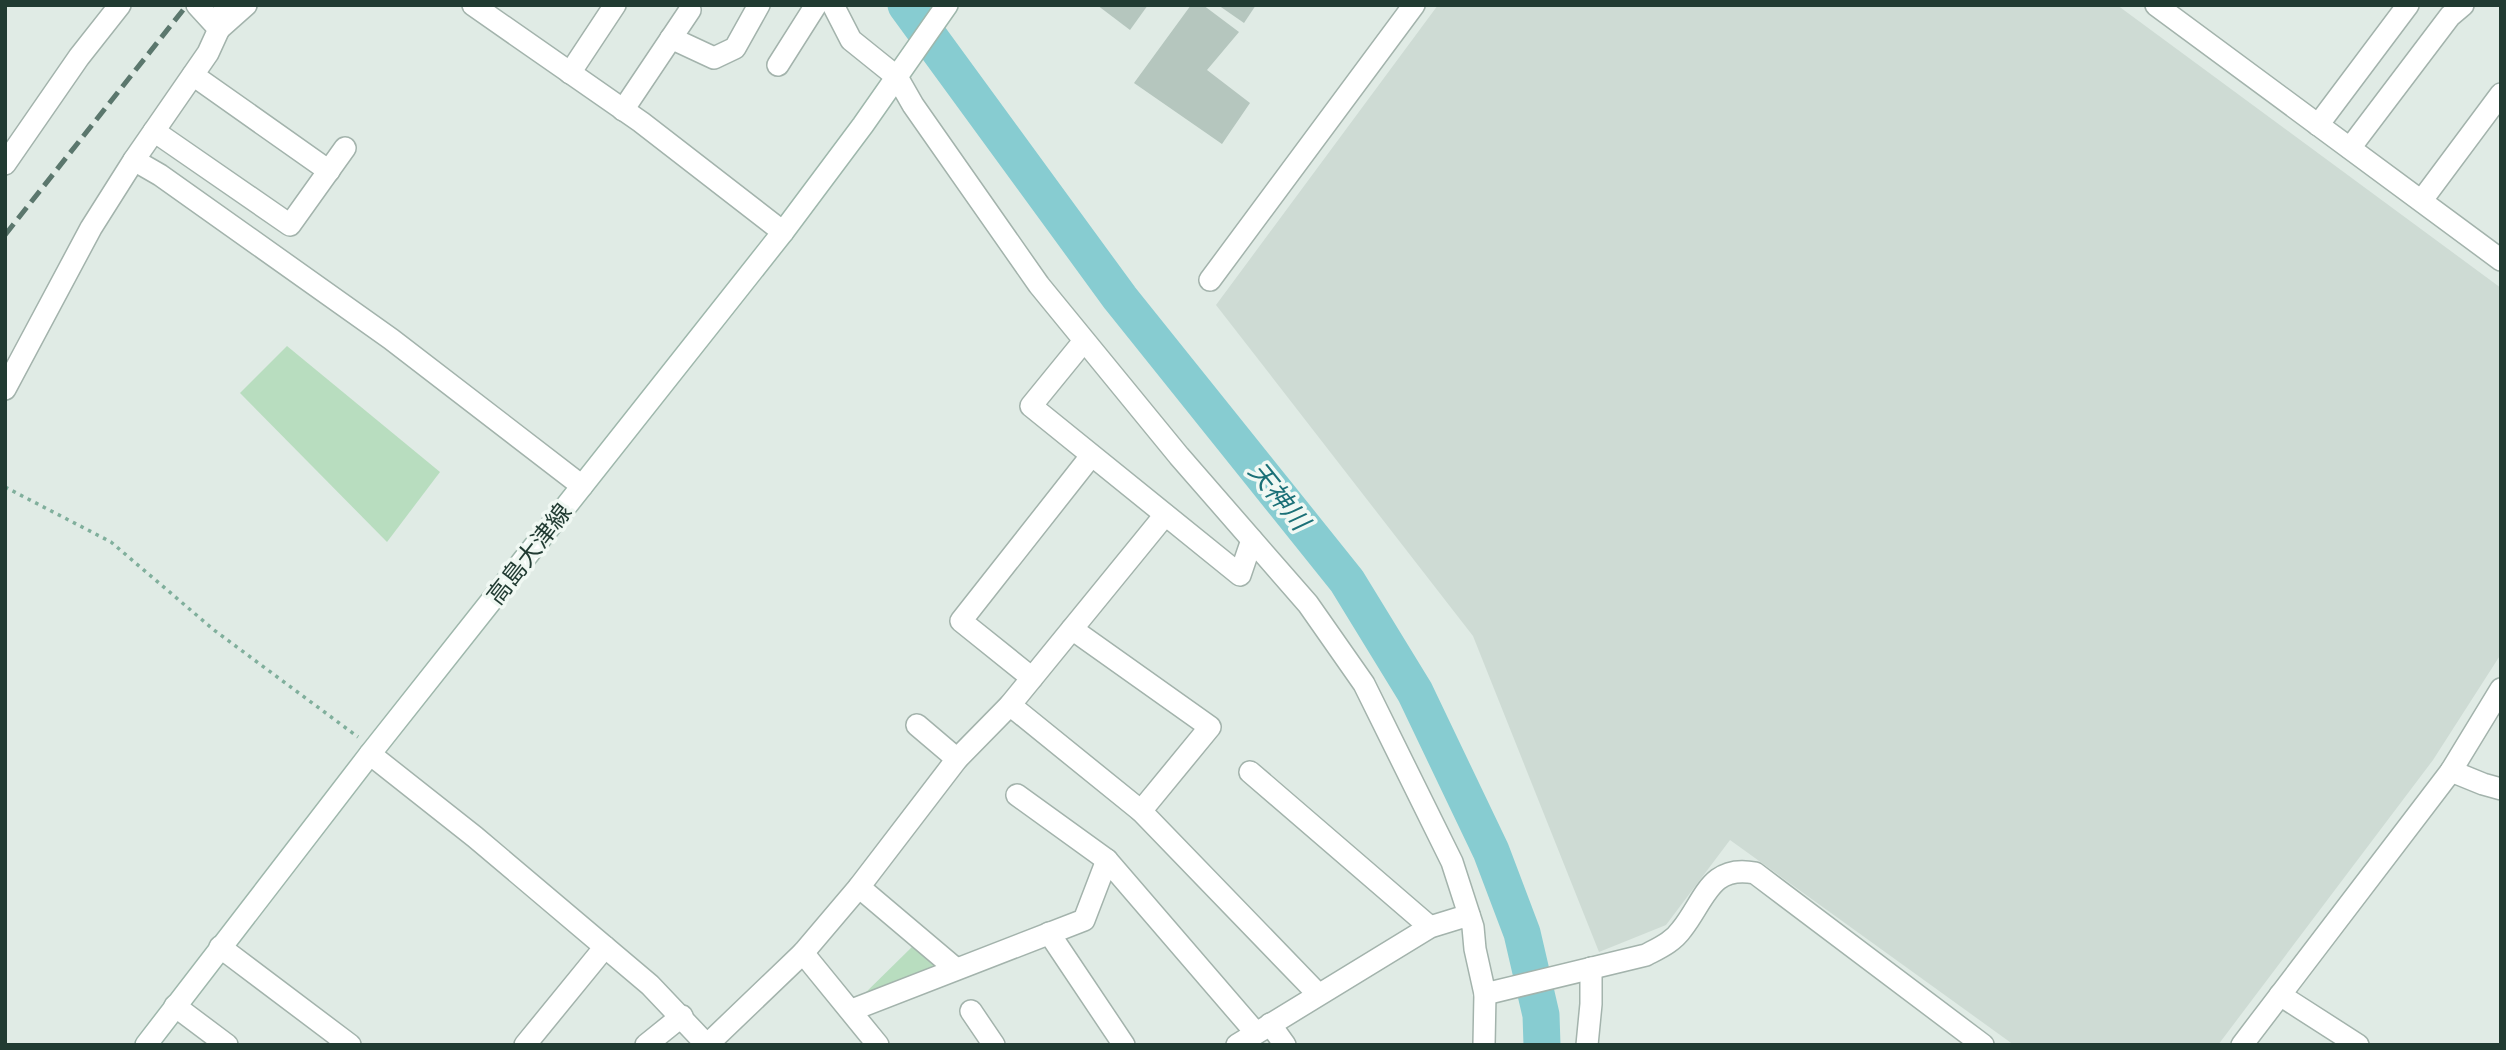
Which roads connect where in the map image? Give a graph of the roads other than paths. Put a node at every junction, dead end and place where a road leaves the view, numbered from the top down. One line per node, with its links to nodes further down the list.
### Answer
1 (120, 5): 29 (street)
2 (197, 5): 16 (street)
3 (225, 5): 16 (street)
4 (246, 5): 16 (street)
5 (473, 5): 20 (street)
6 (615, 5): 20 (street)
7 (759, 5): 17 (street)
8 (816, 5): 18 (street)
9 (833, 5): 19 (street)
10 (947, 5): 19 (street)
11 (1414, 5): 34 (street)
12 (2157, 5): 24 (street)
13 (2408, 5): 24 (street)
14 (2463, 5): 27 (street)
15 (690, 10): 17 (street)
16 (219, 29): 21 (street)
17 (671, 38): 23 (street)
18 (778, 65)
19 (903, 69): 32 (street, 高島大津線); 35 (street)
20 (570, 73): 23 (street)
21 (193, 75): 25 (street); 30 (street)
22 (2501, 94): 31 (street)
23 (623, 110): 32 (street)
24 (2318, 125): 27 (street)
25 (154, 131): 28 (street); 30 (street)
26 (345, 148): 30 (street)
27 (2350, 148): 31 (street)
28 (134, 160): 36 (street); 38 (street)
29 (5, 164)
30 (329, 171)
31 (2422, 200): 33 (street)
32 (783, 232): 38 (street, 高島大津線)
33 (2501, 260)
34 (1210, 280)
35 (1084, 341): 37 (street); 40 (street)
36 (5, 389)
37 (1091, 456): 39 (street); 42 (street)
38 (582, 486): 46 (street, 高島大津線)
39 (1165, 515): 40 (street); 41 (street)
40 (1252, 540): 55 (street)
41 (1072, 629): 42 (street); 52 (street)
42 (1032, 678): 44 (street)
43 (2501, 689): 48 (street)
44 (1010, 705): 47 (street); 52 (street)
45 (917, 725): 47 (street)
46 (372, 751): 58 (street, 高島大津線); 59 (street)
47 (957, 759): 54 (street)
48 (2451, 771): 50 (street); 65 (street)
49 (1250, 772): 56 (street)
50 (2501, 789)
51 (1017, 795): 53 (street)
52 (1141, 811): 64 (street)
53 (1107, 860): 57 (street); 70 (street)
54 (859, 887): 60 (street); 61 (street)
55 (1469, 915): 56 (street); 63 (street)
56 (1430, 927): 64 (street)
57 (1049, 933): 61 (street); 79 (street)
58 (220, 947): 66 (street, 高島大津線); 73 (street)
59 (605, 947): 69 (street); 74 (street)
60 (803, 953): 67 (street); 76 (street)
61 (956, 969): 67 (street)
62 (1581, 970): 63 (street); 83 (street); 84 (street)
63 (1491, 993): 82 (street)
64 (1318, 995): 70 (street)
65 (2280, 995): 85 (street); 86 (street)
66 (175, 1006): 71 (street, 高島大津線); 72 (street)
67 (852, 1010): 77 (street)
68 (971, 1010): 78 (street)
69 (682, 1016): 75 (street); 76 (street)
70 (1263, 1028): 80 (street); 81 (street)
71 (146, 1045)
72 (227, 1045)
73 (350, 1045)
74 (525, 1045)
75 (646, 1045)
76 (707, 1045)
77 (878, 1045)
78 (994, 1045)
79 (1125, 1045)
80 (1237, 1045)
81 (1285, 1045)
82 (1485, 1045)
83 (1587, 1045)
84 (1983, 1045)
85 (2242, 1045)
86 (2358, 1045)

